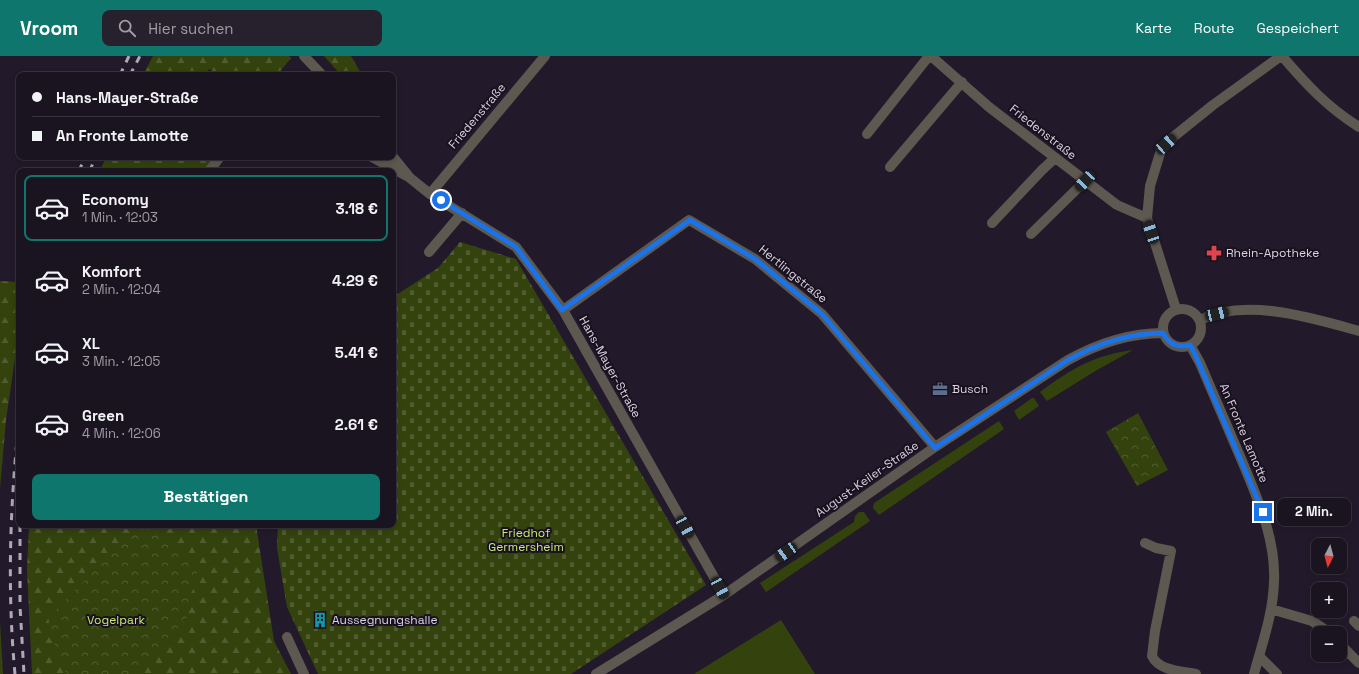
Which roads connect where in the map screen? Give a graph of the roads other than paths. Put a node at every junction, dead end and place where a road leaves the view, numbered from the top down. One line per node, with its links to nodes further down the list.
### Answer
1 (304, 56): 5 (street)
2 (545, 56): 19 (street, Friedenstraße)
3 (930, 56): 6 (street, Friedenstraße); 8 (street)
4 (1281, 56): 7 (street); 21 (street)
5 (319, 72)
6 (962, 82): 9 (street, Friedenstraße); 13 (street)
7 (1359, 127)
8 (867, 134)
9 (1055, 158): 18 (street, Friedenstraße); 22 (street)
10 (218, 160): 14 (street)
11 (377, 160): 15 (street, Hans-Mayer-Straße)
12 (395, 160): 17 (street, Hans-Mayer-Straße)
13 (890, 167)
14 (211, 168)
15 (392, 168)
16 (396, 170): 17 (street, Hans-Mayer-Straße)
17 (410, 178): 19 (street, Hans-Mayer-Straße)
18 (1085, 181): 21 (street, Friedenstraße); 23 (street)
19 (430, 194): 20 (street, Hans-Mayer-Straße)
20 (462, 213): 24 (street); 26 (street, Hans-Mayer-Straße)
21 (1147, 218): 25 (street)
22 (992, 224)
23 (1032, 234)
24 (429, 252)
25 (1176, 309): 27 (street); 29 (street)
26 (562, 310): 31 (street, Hertlingstraße); 33 (street, Hans-Mayer-Straße)
27 (1200, 320): 28 (street); 30 (street)
28 (1359, 331)
29 (1163, 333): 30 (street); 31 (street, August-Keiler-Straße)
30 (1190, 345): 34 (street, An Fronte Lamotte)
31 (935, 448): 33 (street, August-Keiler-Straße)
32 (1145, 543): 42 (street)
33 (724, 595): 41 (street, August-Keiler-Straße)
34 (1271, 609): 35 (street); 38 (street, An Fronte Lamotte)
35 (1320, 626)
36 (287, 637): 40 (street)
37 (1347, 651): 39 (street)
38 (1259, 656): 43 (street, An Fronte Lamotte); 44 (street)
39 (1359, 663)
40 (304, 674)
41 (596, 674)
42 (1196, 674)
43 (1254, 674)
44 (1276, 674)

